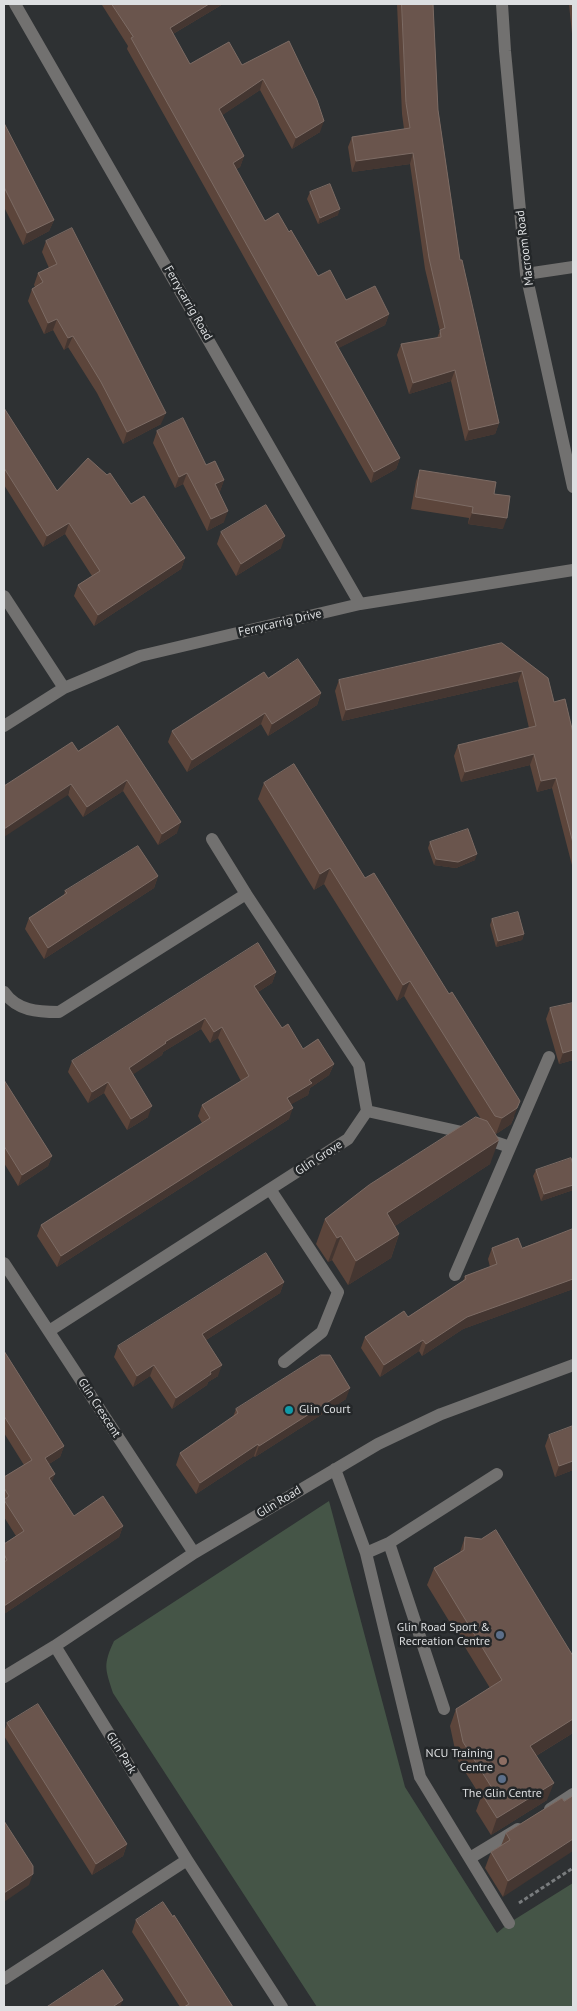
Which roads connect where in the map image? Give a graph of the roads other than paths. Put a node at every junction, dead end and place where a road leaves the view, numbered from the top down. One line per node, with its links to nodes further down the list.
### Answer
1 (502, 4): 4 (street, Macroom Road)
2 (18, 5): 8 (street, Ferrycarrig Road)
3 (573, 267): 4 (street)
4 (526, 274): 5 (street, Macroom Road)
5 (573, 488)
6 (573, 570): 8 (street, Ferrycarrig Drive)
7 (4, 596): 9 (street)
8 (360, 604): 9 (street, Ferrycarrig Drive)
9 (64, 688): 10 (street, Ferrycarrig Drive)
10 (4, 726)
11 (212, 839): 12 (street)
12 (246, 894): 13 (street); 15 (street)
13 (4, 992)
14 (549, 1057): 16 (street)
15 (367, 1111): 16 (street); 17 (street, Glin Grove)
16 (510, 1147): 19 (street)
17 (270, 1189): 20 (street, Glin Grove); 21 (street)
18 (4, 1263): 20 (street, Glin Crescent)
19 (455, 1275)
20 (49, 1332): 26 (street, Glin Crescent)
21 (284, 1362)
22 (573, 1365): 23 (street, Glin Road)
23 (335, 1469): 26 (street, Glin Road); 27 (street)
24 (497, 1474): 25 (street)
25 (388, 1544): 27 (street); 30 (street)
26 (194, 1553): 28 (street, Glin Road)
27 (366, 1553): 34 (street)
28 (55, 1646): 29 (street, Glin Road); 35 (street, Glin Park)
29 (4, 1677)
30 (444, 1709)
31 (573, 1794): 32 (street)
32 (541, 1814)
33 (526, 1824): 34 (street)
34 (470, 1858): 36 (street)
35 (187, 1860): 37 (street); 38 (street, Glin Park)
36 (506, 1918)
37 (4, 1979)
38 (282, 2007)

